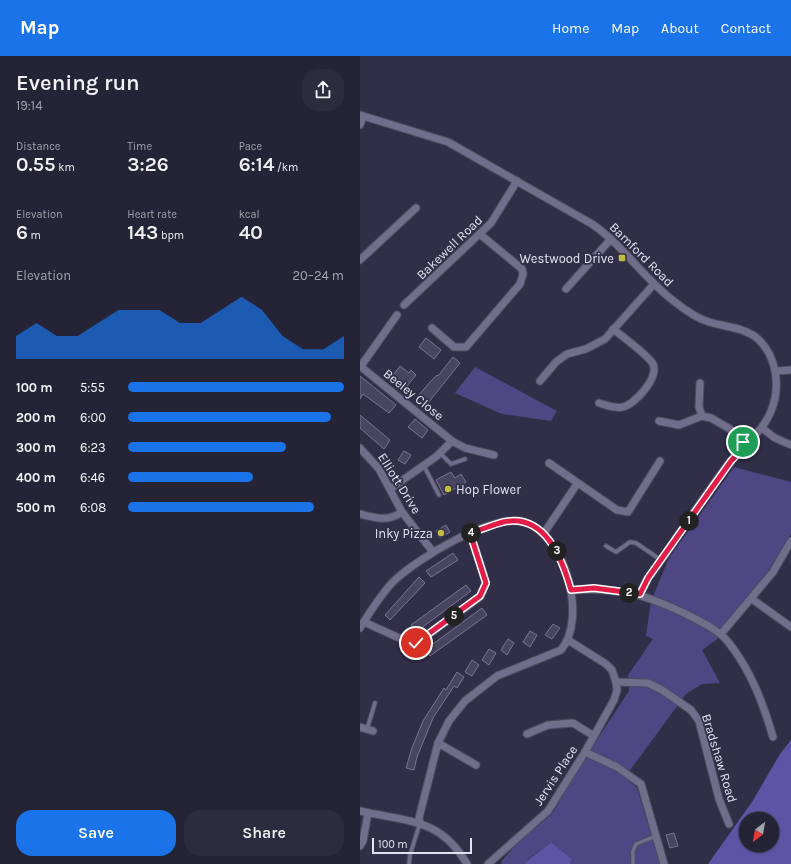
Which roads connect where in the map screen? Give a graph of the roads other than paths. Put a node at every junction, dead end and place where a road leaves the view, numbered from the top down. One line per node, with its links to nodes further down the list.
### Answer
1 (361, 116): 2 (street); 3 (street, Bamford Road)
2 (360, 125)
3 (517, 181): 5 (street, Bakewell Road); 6 (street, Bamford Road)
4 (416, 208): 7 (street)
5 (481, 235): 10 (street, Bakewell Road); 12 (street)
6 (611, 238): 8 (street, Bamford Road); 9 (street)
7 (360, 260)
8 (654, 284): 13 (street); 16 (street, Bamford Road)
9 (566, 289)
10 (404, 306)
11 (398, 315): 14 (street, Beeley Close)
12 (432, 328)
13 (613, 329): 17 (street); 19 (street)
14 (360, 366): 23 (street, Beeley Close)
15 (791, 370): 16 (street)
16 (776, 371): 22 (street, Bamford Road)
17 (540, 381)
18 (700, 383): 20 (street)
19 (598, 403)
20 (702, 416): 21 (street); 24 (street)
21 (659, 421)
22 (762, 428): 24 (street, Bamford Road); 25 (street)
23 (452, 441): 27 (street); 28 (street, Beeley Close)
24 (746, 445): 43 (street, Bamford Road)
25 (791, 445)
26 (360, 448): 34 (street, Elliott Drive)
27 (440, 453): 29 (lane); 32 (street)
28 (494, 455)
29 (464, 459)
30 (660, 461): 33 (street)
31 (549, 463): 33 (street)
32 (424, 466): 34 (street); 35 (lane)
33 (577, 484): 39 (street)
34 (390, 489): 36 (street, Elliott Drive)
35 (439, 495)
36 (402, 512): 37 (street); 42 (street, Elliott Drive)
37 (360, 514)
38 (470, 533): 39 (street); 42 (street); 47 (street)
39 (544, 533): 44 (street)
40 (791, 541): 46 (street)
41 (606, 546): 43 (lane)
42 (433, 552): 47 (street)
43 (662, 560): 45 (street, Bamford Road)
44 (571, 590): 45 (street); 50 (street)
45 (640, 594): 49 (street)
46 (752, 599): 48 (street); 49 (street)
47 (362, 625)
48 (791, 627)
49 (721, 634): 56 (street)
50 (568, 640): 51 (street); 57 (street)
51 (616, 682): 55 (street, Jervis Place); 63 (street, Bradshaw Road)
52 (375, 703): 53 (lane)
53 (367, 729)
54 (527, 734): 55 (street)
55 (594, 736): 58 (street, Jervis Place)
56 (774, 737)
57 (438, 743): 59 (street); 62 (street)
58 (585, 752): 64 (street); 68 (street, Jervis Place)
59 (476, 765)
60 (360, 811): 61 (street)
61 (368, 812): 62 (street); 65 (street)
62 (420, 822): 66 (lane); 67 (street)
63 (729, 824)
64 (656, 836): 69 (lane); 70 (street)
65 (360, 846)
66 (409, 864)
67 (466, 864)
68 (488, 864)
69 (633, 864)
70 (664, 864)

